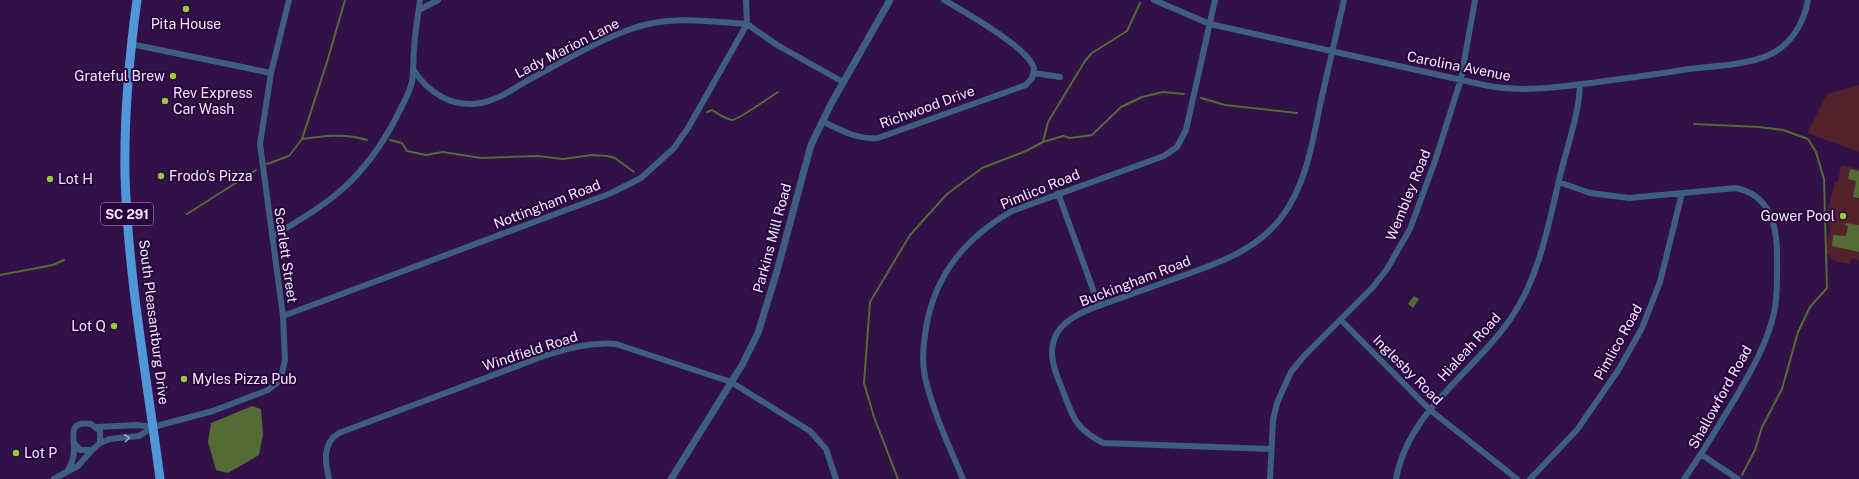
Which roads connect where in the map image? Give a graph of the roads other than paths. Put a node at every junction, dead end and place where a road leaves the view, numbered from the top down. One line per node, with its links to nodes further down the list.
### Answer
1 (137, 0): 16 (main road, South Pleasantburg Drive / SC 291)
2 (289, 0): 19 (street, Scarlett Street)
3 (420, 0): 13 (street)
4 (438, 0): 13 (street)
5 (746, 0): 14 (street)
6 (890, 0): 23 (street, Parkins Mill Road)
7 (944, 0): 20 (street)
8 (1154, 0): 15 (street, Carolina Avenue)
9 (1215, 0): 15 (street, Pimlico Road)
10 (1344, 0): 17 (street, Buckingham Road)
11 (1475, 0): 22 (street, Wembley Road)
12 (1808, 0): 24 (street, Carolina Avenue)
13 (419, 10): 18 (street)
14 (747, 24): 18 (street, Lady Marion Lane); 23 (street); 31 (street, Nottingham Road)
15 (1210, 24): 17 (street, Carolina Avenue); 27 (street, Pimlico Road)
16 (131, 44): 19 (street); 36 (main road, South Pleasantburg Drive / SC 291)
17 (1333, 51): 22 (street, Carolina Avenue); 30 (street, Buckingham Road)
18 (413, 69): 29 (street)
19 (271, 72): 29 (street, Scarlett Street)
20 (1034, 72): 21 (street); 25 (street, Richwood Drive)
21 (1060, 77)
22 (1461, 79): 24 (street, Carolina Avenue); 32 (street, Wembley Road)
23 (843, 82): 25 (street, Parkins Mill Road)
24 (1580, 85): 26 (street, Hialeah Road)
25 (822, 121): 33 (street, Parkins Mill Road)
26 (1559, 182): 28 (street, Shallowford Road); 34 (street, Hialeah Road)
27 (1058, 193): 30 (street); 48 (street, Pimlico Road)
28 (1682, 193): 41 (street, Shallowford Road); 52 (street, Pimlico Road)
29 (272, 236): 31 (street, Scarlett Street)
30 (1099, 306): 39 (street, Buckingham Road)
31 (282, 316): 36 (street, Scarlett Street)
32 (1340, 320): 34 (street, Inglesby Road); 39 (street, Wembley Road)
33 (731, 382): 45 (street, Windfield Road); 46 (street, Parkins Mill Road); 47 (street, Windfield Road)
34 (1429, 409): 50 (street, Hialeah Road); 51 (street, Inglesby Road)
35 (97, 427): 36 (street); 37 (street); 38 (street)
36 (153, 427): 37 (street, one-way to 36); 44 (main road, South Pleasantburg Drive / SC 291)
37 (100, 443): 40 (street)
38 (74, 444): 40 (street); 42 (street)
39 (1271, 449): 49 (street, Wembley Road)
40 (92, 450): 42 (street)
41 (1702, 455): 53 (street, Shallowford Road); 54 (street)
42 (66, 472): 43 (street)
43 (54, 479)
44 (160, 479)
45 (329, 479)
46 (671, 479)
47 (836, 479)
48 (963, 479)
49 (1270, 479)
50 (1396, 479)
51 (1517, 479)
52 (1530, 479)
53 (1684, 479)
54 (1738, 479)

